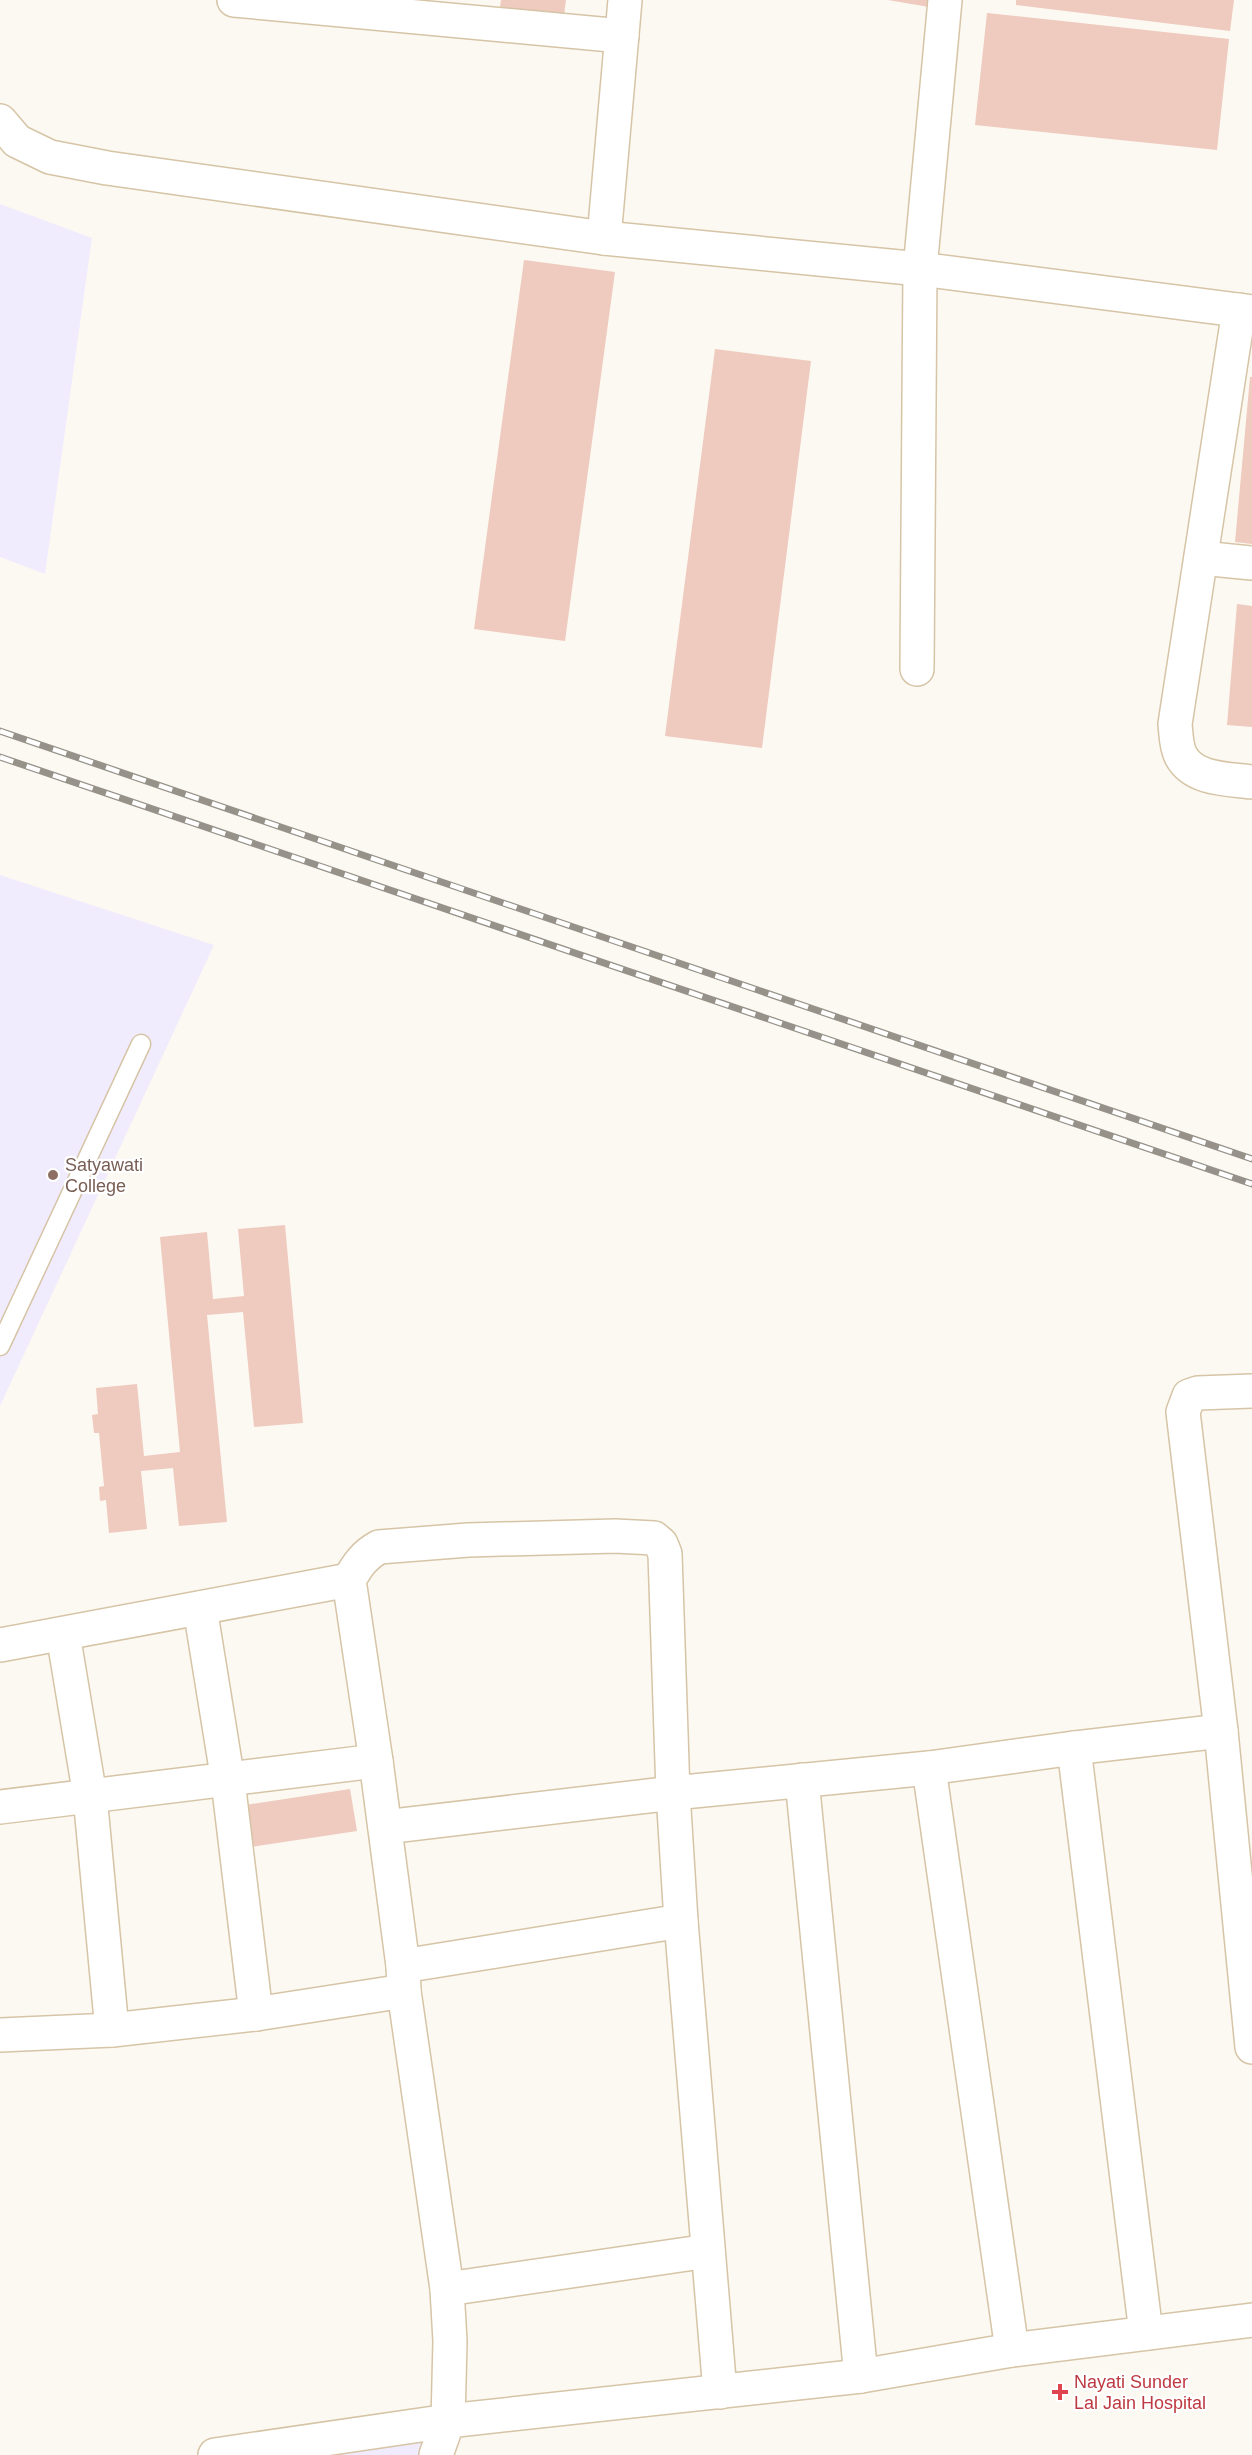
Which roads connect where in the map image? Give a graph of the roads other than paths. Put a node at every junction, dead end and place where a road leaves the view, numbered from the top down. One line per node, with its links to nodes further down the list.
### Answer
1 (234, 0): 4 (street)
2 (625, 0): 4 (street)
3 (945, 0): 7 (street)
4 (622, 36): 6 (street)
5 (0, 121): 6 (street)
6 (604, 238): 7 (street)
7 (920, 268): 8 (street); 11 (street)
8 (1245, 311): 9 (street)
9 (1201, 558): 10 (street); 12 (street)
10 (1252, 563)
11 (917, 669)
12 (1252, 782)
13 (141, 1044): 14 (lane)
14 (0, 1346)
15 (1252, 1391): 20 (street)
16 (349, 1580): 17 (street); 22 (street); 26 (street)
17 (200, 1608): 18 (street); 25 (street)
18 (63, 1634): 19 (street); 27 (street)
19 (0, 1645)
20 (1221, 1731): 21 (street); 31 (street)
21 (1074, 1748): 23 (street); 40 (street)
22 (376, 1761): 25 (street); 29 (street)
23 (929, 1768): 24 (street); 41 (street)
24 (802, 1780): 26 (street); 42 (street)
25 (228, 1781): 27 (street); 33 (street)
26 (673, 1793): 29 (street); 30 (street)
27 (90, 1796): 28 (street); 34 (street)
28 (0, 1808)
29 (385, 1827): 32 (street)
30 (681, 1922): 32 (street); 37 (street)
31 (1248, 1955): 36 (street)
32 (403, 1978): 33 (street); 38 (street)
33 (256, 2014): 34 (street)
34 (112, 2030): 35 (street)
35 (0, 2035)
36 (1252, 2047)
37 (708, 2251): 38 (street); 43 (street)
38 (447, 2289): 44 (street)
39 (1252, 2320): 40 (street)
40 (1146, 2333): 41 (street)
41 (1012, 2350): 42 (street)
42 (861, 2376): 43 (street)
43 (720, 2392): 44 (street)
44 (448, 2421): 45 (street); 46 (street)
45 (215, 2455)
46 (436, 2455)

